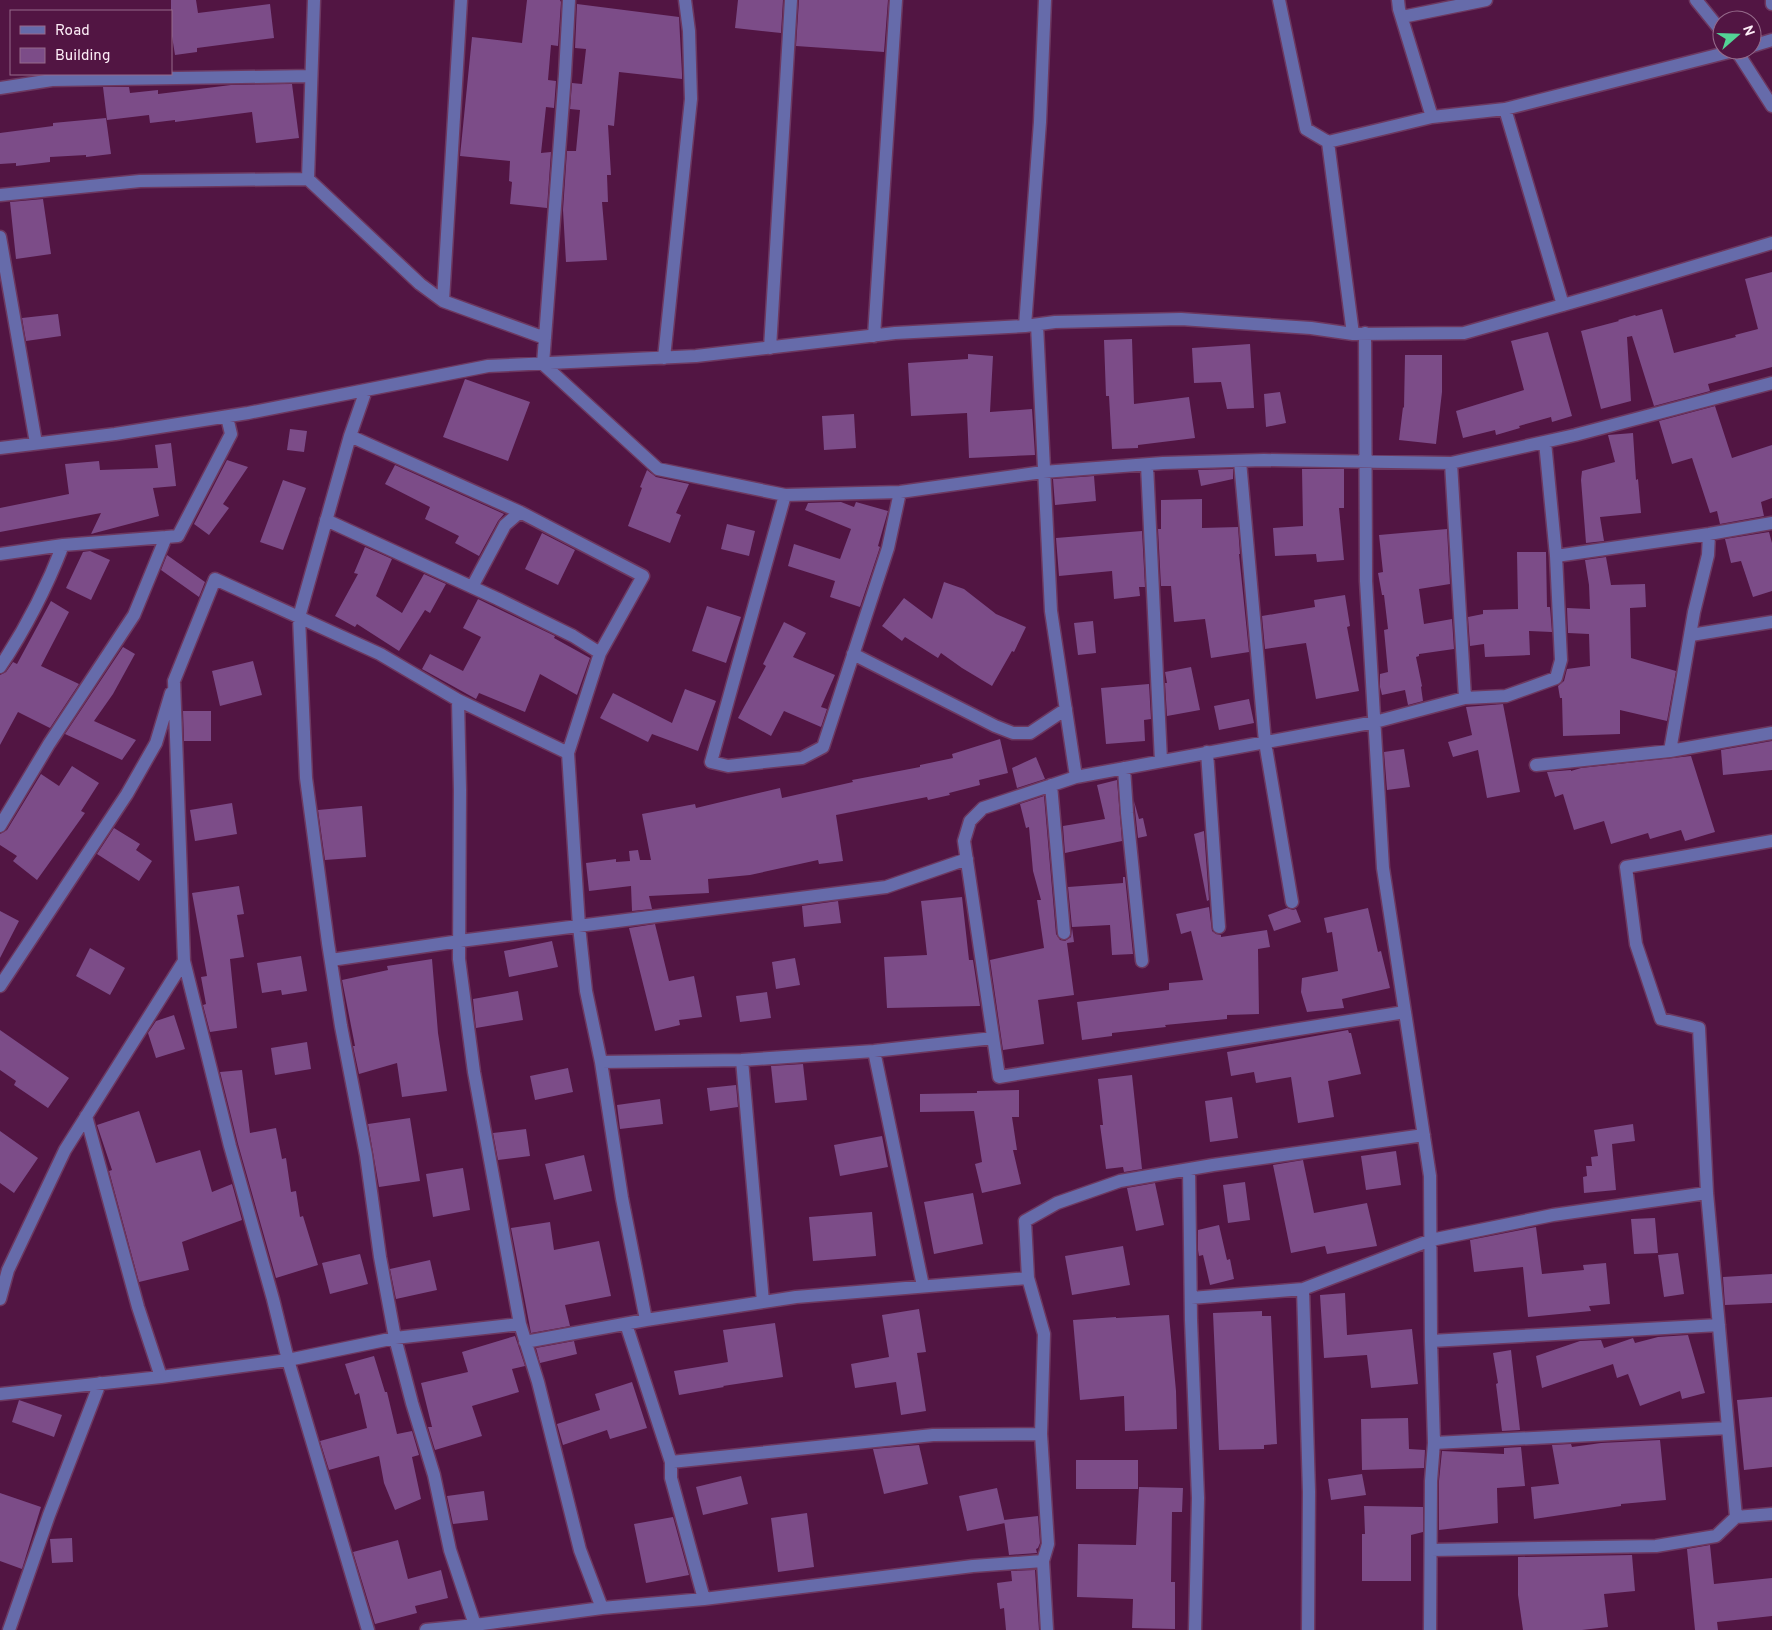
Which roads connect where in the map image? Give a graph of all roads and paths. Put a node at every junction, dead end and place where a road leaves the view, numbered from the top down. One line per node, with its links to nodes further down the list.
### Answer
1 (314, 0): 18 (street)
2 (461, 0): 29 (street)
3 (569, 0): 34 (street)
4 (686, 0): 36 (street)
5 (791, 0): 35 (street)
6 (896, 0): 33 (street)
7 (1045, 0): 31 (street)
8 (1279, 0): 23 (street)
9 (1398, 0): 14 (street)
10 (1486, 0): 14 (street)
11 (1696, 0): 15 (street)
12 (1772, 0): 13 (street)
13 (1772, 4)
14 (1402, 17): 22 (street)
15 (1712, 20)
16 (1712, 56): 21 (street)
17 (1742, 60): 20 (street)
18 (311, 76): 19 (street); 24 (street)
19 (0, 88)
20 (1772, 106)
21 (1505, 109): 22 (street); 30 (street)
22 (1432, 117): 23 (street)
23 (1328, 142): 32 (street)
24 (308, 179): 25 (street); 29 (street)
25 (0, 195)
26 (0, 237): 28 (street)
27 (1772, 243): 30 (street)
28 (4, 289): 43 (street)
29 (443, 301): 34 (street)
30 (1563, 305): 32 (street)
31 (1031, 326): 32 (street); 33 (street); 49 (street)
32 (1359, 334): 46 (street)
33 (874, 336): 35 (street)
34 (545, 338): 37 (street)
35 (770, 348): 36 (street)
36 (664, 358): 37 (street)
37 (543, 364): 39 (street); 51 (street)
38 (1772, 382): 42 (street)
39 (366, 390): 40 (street); 41 (street)
40 (227, 416): 43 (street); 56 (street)
41 (350, 436): 52 (street); 53 (street)
42 (1545, 442): 47 (street); 59 (street)
43 (36, 443): 44 (street)
44 (0, 448)
45 (1240, 461): 46 (street); 48 (street); 73 (street)
46 (1366, 463): 47 (street); 71 (street)
47 (1451, 463): 68 (street)
48 (1147, 464): 49 (street); 77 (street)
49 (1043, 472): 50 (street); 70 (street)
50 (900, 492): 51 (street); 65 (street)
51 (785, 494): 65 (street)
52 (520, 512): 60 (street); 64 (street)
53 (326, 520): 60 (street); 61 (street)
54 (1772, 523): 55 (street)
55 (1709, 534): 59 (street); 63 (street)
56 (166, 537): 57 (street); 82 (street)
57 (63, 545): 58 (street); 66 (street)
58 (0, 554)
59 (1556, 556): 68 (street)
60 (472, 587): 64 (street)
61 (299, 617): 67 (street); 69 (street); 90 (street)
62 (1772, 622): 63 (street)
63 (1690, 635): 74 (street)
64 (600, 653): 76 (street)
65 (853, 654): 70 (street)
66 (0, 667)
67 (174, 681): 92 (street); 93 (street)
68 (1465, 698): 71 (street)
69 (458, 700): 76 (street); 89 (street)
70 (1066, 709): 80 (street)
71 (1375, 722): 73 (street); 94 (street)
72 (1772, 733): 74 (street)
73 (1265, 742): 75 (street); 85 (street)
74 (1670, 751): 78 (street)
75 (1207, 752): 77 (street); 87 (street)
76 (568, 753): 86 (street)
77 (1161, 761): 79 (street)
78 (1536, 765)
79 (1124, 768): 80 (street); 91 (street)
80 (1076, 777): 81 (street)
81 (1051, 785): 84 (street); 88 (street)
82 (0, 826)
83 (1772, 841): 102 (street)
84 (967, 859): 86 (street); 95 (street)
85 (1292, 902)
86 (579, 926): 89 (street); 98 (street)
87 (1219, 927)
88 (1064, 933)
89 (460, 940): 90 (street); 111 (street)
90 (331, 960): 114 (street)
91 (1142, 960)
92 (184, 961): 99 (street); 117 (street)
93 (0, 986)
94 (1405, 1012): 95 (street); 100 (street)
95 (993, 1038): 96 (street)
96 (874, 1050): 97 (street); 105 (street)
97 (742, 1060): 98 (street); 109 (street)
98 (601, 1062): 110 (street)
99 (86, 1116): 108 (street); 118 (street)
100 (1424, 1135): 101 (street); 103 (street)
101 (1189, 1169): 104 (street); 107 (street)
102 (1707, 1193): 103 (street); 113 (street)
103 (1431, 1240): 106 (street); 115 (street)
104 (1028, 1278): 105 (street); 122 (street)
105 (923, 1286): 109 (street)
106 (1303, 1289): 107 (street); 137 (street)
107 (1190, 1298): 136 (street)
108 (0, 1299)
109 (763, 1302): 110 (street)
110 (646, 1320): 112 (street)
111 (520, 1324): 114 (street); 116 (street)
112 (626, 1324): 116 (street); 124 (street)
113 (1719, 1325): 115 (street); 121 (street)
114 (395, 1338): 117 (street); 131 (street)
115 (1431, 1340): 123 (street)
116 (525, 1342): 130 (street)
117 (288, 1360): 118 (street); 133 (street)
118 (162, 1377): 119 (street)
119 (100, 1383): 120 (street); 132 (street)
120 (0, 1394)
121 (1728, 1428): 123 (street); 126 (street)
122 (1040, 1434): 124 (street); 128 (street)
123 (1434, 1443): 127 (street)
124 (671, 1462): 129 (street)
125 (1772, 1514): 126 (street)
126 (1736, 1517): 127 (street)
127 (1431, 1550): 138 (street)
128 (1043, 1561): 129 (street); 135 (street)
129 (704, 1600): 130 (street)
130 (602, 1608): 131 (street)
131 (475, 1625): 134 (street)
132 (9, 1630)
133 (368, 1630)
134 (426, 1630)
135 (1046, 1630)
136 (1195, 1630)
137 (1308, 1630)
138 (1430, 1630)

